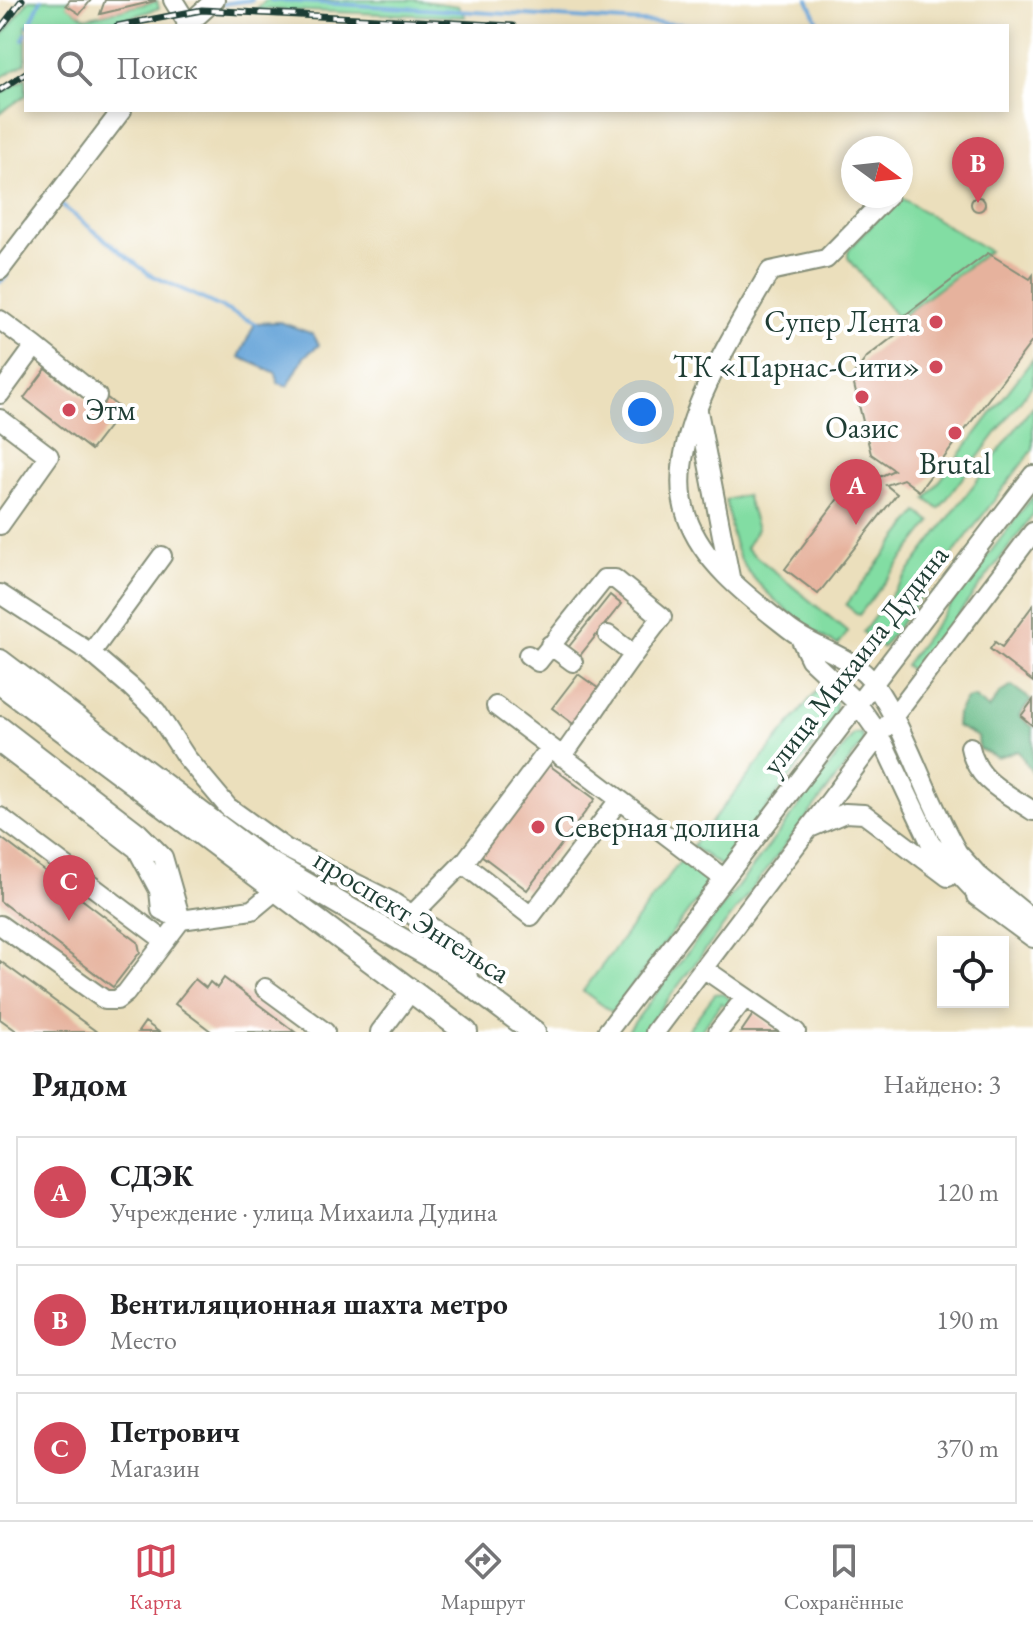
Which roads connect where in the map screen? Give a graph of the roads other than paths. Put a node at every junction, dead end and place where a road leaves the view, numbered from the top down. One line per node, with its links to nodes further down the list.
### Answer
1 (173, 0): 3 (street)
2 (215, 0): 4 (street)
3 (186, 24)
4 (188, 24)
5 (120, 112): 7 (street)
6 (876, 208): 12 (street)
7 (0, 270)
8 (0, 320): 9 (street)
9 (35, 346): 10 (street); 11 (street)
10 (0, 394)
11 (97, 396)
12 (697, 408): 18 (street); 18 (street)
13 (0, 419): 15 (street)
14 (1033, 475): 28 (street, улица Михаила Дудина)
15 (0, 525)
16 (1033, 532): 32 (street, улица Михаила Дудина)
17 (162, 556): 23 (street)
18 (730, 577): 21 (street)
19 (0, 594): 23 (street)
20 (608, 635): 24 (street)
21 (800, 638): 28 (street); 30 (street)
22 (550, 645): 24 (street); 25 (street); 27 (street)
23 (91, 653): 47 (street)
24 (633, 654): 37 (street)
25 (528, 655)
26 (0, 661): 43 (main road)
27 (573, 662)
28 (873, 682): 30 (street, улица Михаила Дудина); 32 (street)
29 (0, 683): 43 (main road)
30 (857, 703): 34 (street); 44 (street, улица Михаила Дудина)
31 (496, 706): 37 (street)
32 (891, 717): 34 (street, улица Михаила Дудина); 49 (street)
33 (0, 726): 48 (street)
34 (879, 734): 41 (street, улица Михаила Дудина); 46 (street)
35 (0, 744): 48 (street)
36 (970, 747): 39 (street)
37 (556, 753): 38 (street); 42 (street)
38 (619, 800): 42 (street); 44 (street)
39 (1033, 811)
40 (0, 817): 52 (street)
41 (807, 829): 46 (street); 53 (street, улица Михаила Дудина)
42 (466, 860): 47 (street)
43 (251, 861): 45 (main road, проспект Энгельса); 54 (main road, проспект Энгельса)
44 (723, 878): 62 (street, улица Михаила Дудина)
45 (276, 890): 48 (street); 56 (main road, проспект Энгельса)
46 (984, 901): 51 (street)
47 (413, 914): 54 (street)
48 (181, 920): 52 (street)
49 (1033, 920)
50 (0, 925): 52 (street)
51 (1033, 938)
52 (165, 941)
53 (703, 968): 57 (street); 63 (street, улица Михаила Дудина)
54 (467, 982): 61 (main road, проспект Энгельса)
55 (265, 988): 58 (street)
56 (411, 991): 59 (street); 60 (main road, проспект Энгельса)
57 (744, 999): 64 (street); 65 (street)
58 (325, 1032)
59 (380, 1032)
60 (466, 1032)
61 (534, 1032)
62 (607, 1032)
63 (655, 1032)
64 (718, 1032)
65 (796, 1032)

